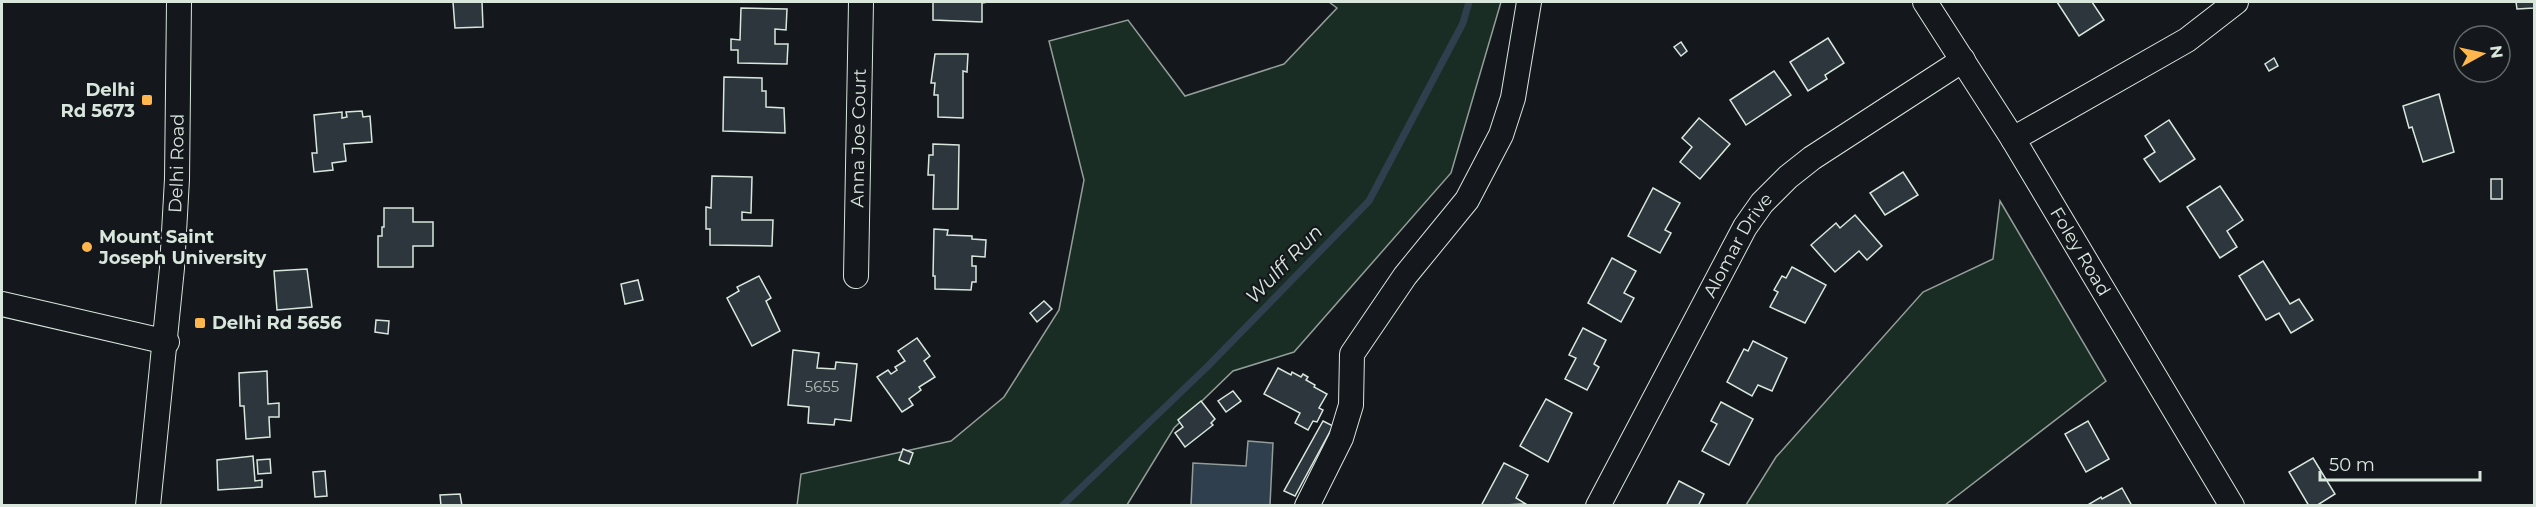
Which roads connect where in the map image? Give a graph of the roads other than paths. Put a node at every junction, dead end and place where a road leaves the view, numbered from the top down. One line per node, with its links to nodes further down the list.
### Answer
1 (179, 2): 10 (street, Delhi Road)
2 (861, 2): 8 (street, Anna Joe Court)
3 (1529, 2): 12 (street)
4 (1925, 2): 6 (street, Foley Road)
5 (2236, 2): 7 (street)
6 (1962, 60): 7 (street, Foley Road); 13 (street, Alomar Drive)
7 (2013, 139): 14 (street, Foley Road)
8 (856, 276)
9 (2, 304): 10 (street)
10 (166, 342): 11 (street, Delhi Road)
11 (148, 506)
12 (1307, 506)
13 (1598, 506)
14 (2232, 506)

